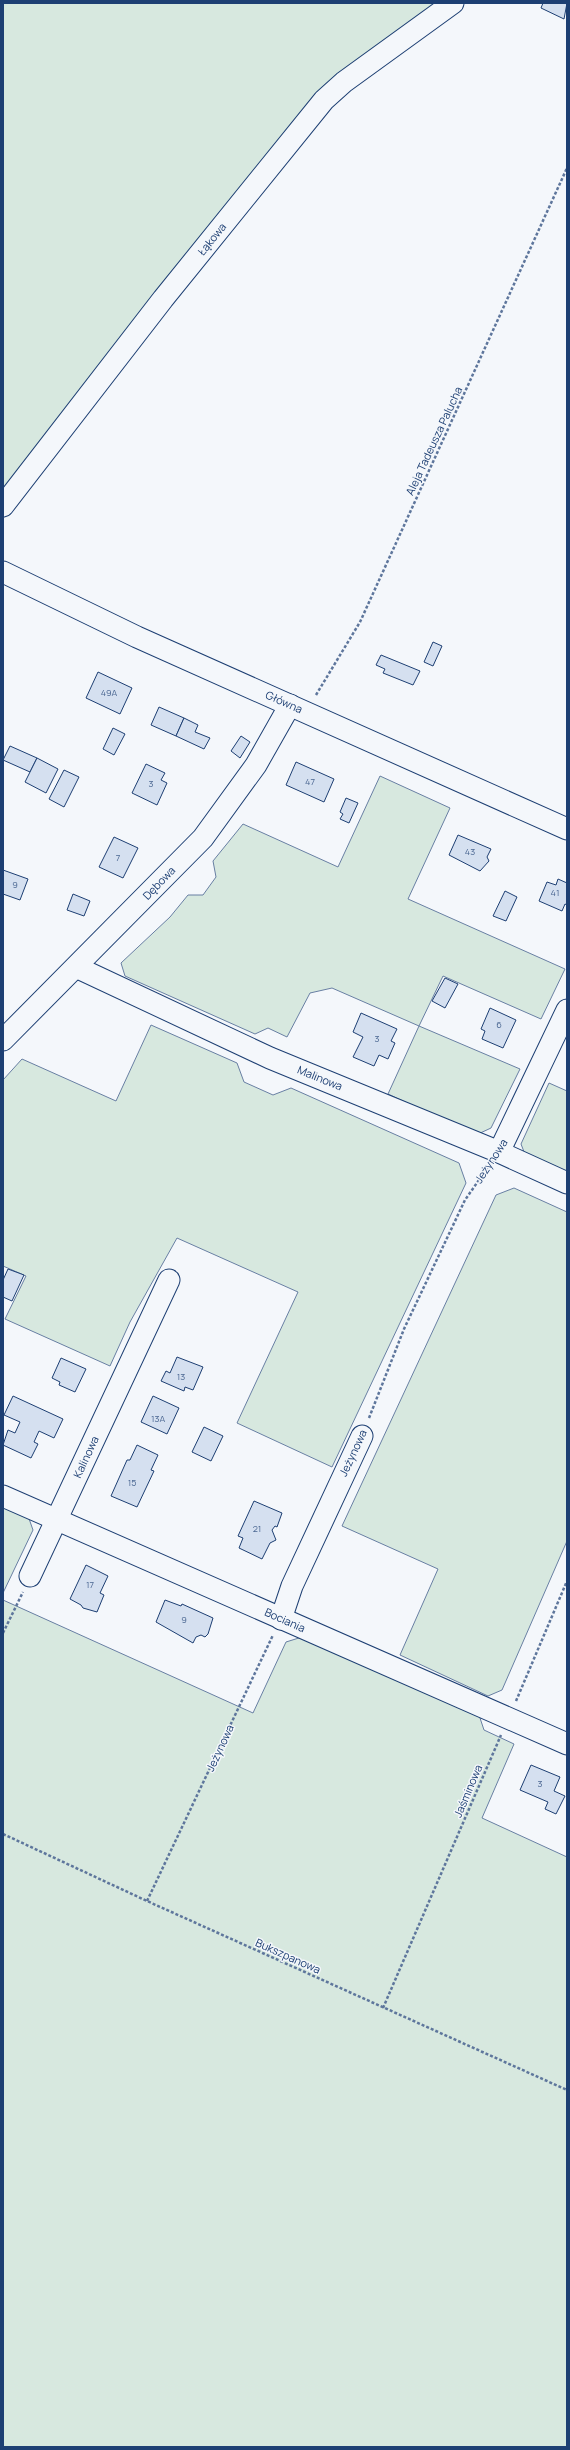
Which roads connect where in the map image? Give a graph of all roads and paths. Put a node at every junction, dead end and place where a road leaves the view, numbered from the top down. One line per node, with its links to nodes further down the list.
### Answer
1 (453, 3): 3 (street, Łąkowa)
2 (567, 168): 5 (path, Aleja Tadeusza Palucha)
3 (3, 506)
4 (3, 572): 5 (street, Główna)
5 (294, 706): 6 (street, Główna); 7 (street, Dębowa)
6 (567, 829)
7 (76, 967): 9 (street, Dębowa); 10 (street, Malinowa)
8 (567, 1010): 10 (street, Jeżynowa)
9 (3, 1040)
10 (499, 1152): 11 (street, Malinowa); 13 (path, Jeżynowa)
11 (567, 1183)
12 (169, 1280): 15 (street, Kalinowa)
13 (362, 1436): 18 (street, Jeżynowa)
14 (3, 1496): 15 (street, Bociania)
15 (56, 1520): 16 (street, Kalinowa); 18 (street, Bociania)
16 (30, 1576): 19 (path)
17 (567, 1581): 20 (path, Jaśminowa)
18 (281, 1619): 20 (street, Bociania); 23 (path, Jeżynowa)
19 (3, 1633)
20 (508, 1718): 21 (street, Bociania); 24 (path, Jaśminowa)
21 (567, 1744)
22 (3, 1834): 23 (path, Bukszpanowa)
23 (147, 1901): 24 (path, Bukszpanowa)
24 (383, 2008): 25 (path, Bukszpanowa)
25 (567, 2090)

